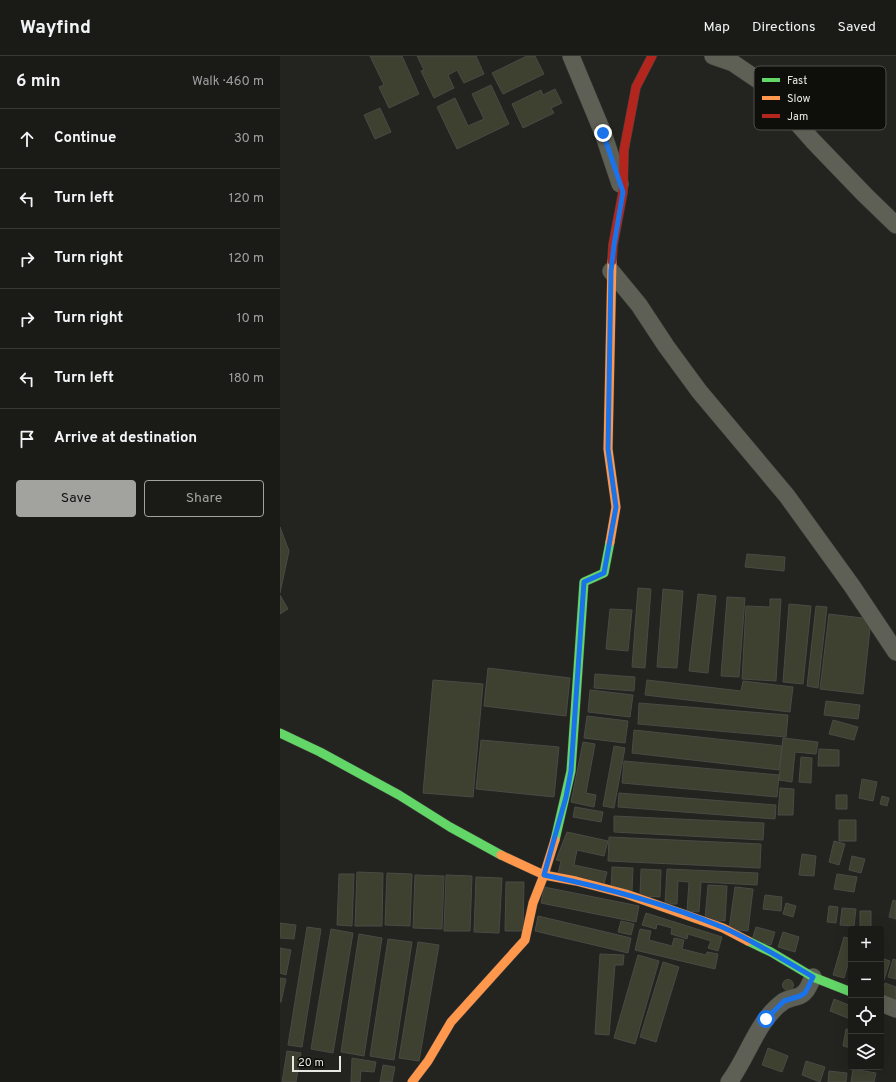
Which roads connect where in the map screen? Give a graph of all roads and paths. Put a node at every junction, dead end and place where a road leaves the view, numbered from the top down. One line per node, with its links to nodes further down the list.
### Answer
1 (571, 56): 6 (street)
2 (652, 56): 6 (street)
3 (713, 56): 4 (street)
4 (754, 77)
5 (804, 130): 7 (street)
6 (623, 192): 8 (street)
7 (896, 225)
8 (611, 271): 9 (street); 11 (street)
9 (896, 652)
10 (280, 733): 11 (street)
11 (544, 875): 12 (street); 16 (street)
12 (813, 977): 13 (street); 17 (street)
13 (848, 991)
14 (884, 1004): 15 (street)
15 (896, 1009)
16 (412, 1082)
17 (729, 1082)

